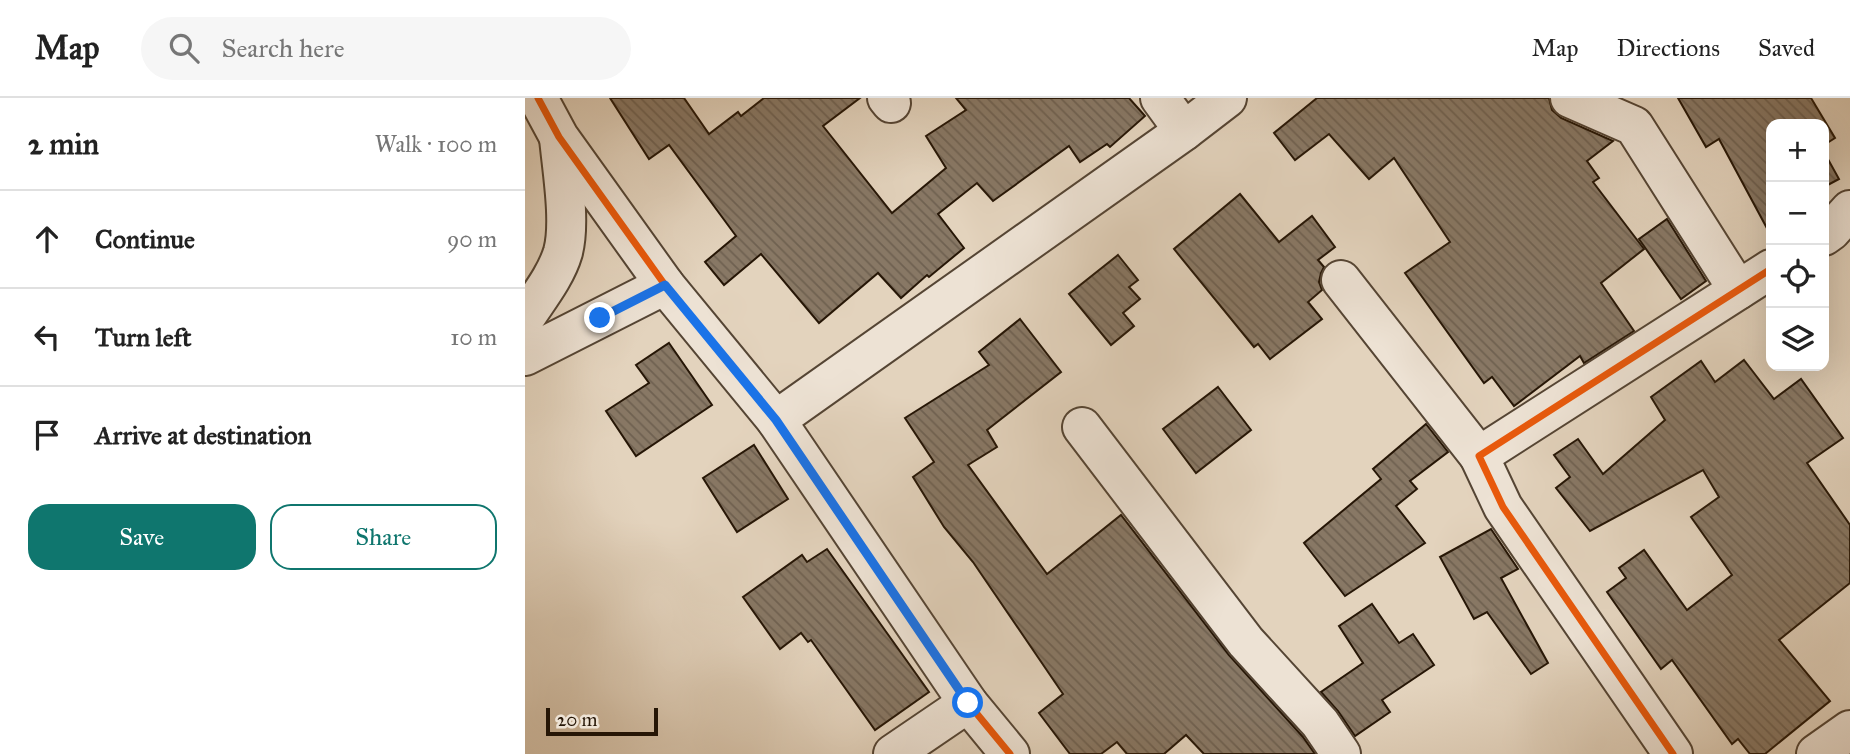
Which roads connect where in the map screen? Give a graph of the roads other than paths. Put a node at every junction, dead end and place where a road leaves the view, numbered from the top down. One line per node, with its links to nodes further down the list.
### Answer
1 (538, 98): 6 (street)
2 (1160, 98): 5 (street)
3 (1227, 98): 5 (street)
4 (1570, 98): 12 (street)
5 (1184, 131): 15 (street)
6 (559, 138): 11 (street); 13 (street)
7 (1850, 210): 8 (street)
8 (1829, 232)
9 (1766, 272): 12 (street)
10 (1341, 280): 17 (street)
11 (665, 285): 14 (street); 15 (street)
12 (1738, 290): 17 (street)
13 (525, 318)
14 (525, 356)
15 (776, 420): 18 (street)
16 (1082, 427): 22 (street)
17 (1479, 456): 23 (street)
18 (968, 703): 20 (street); 21 (street)
19 (1850, 730): 24 (street)
20 (894, 754)
21 (1010, 754)
22 (1341, 754)
23 (1673, 754)
24 (1816, 754)

